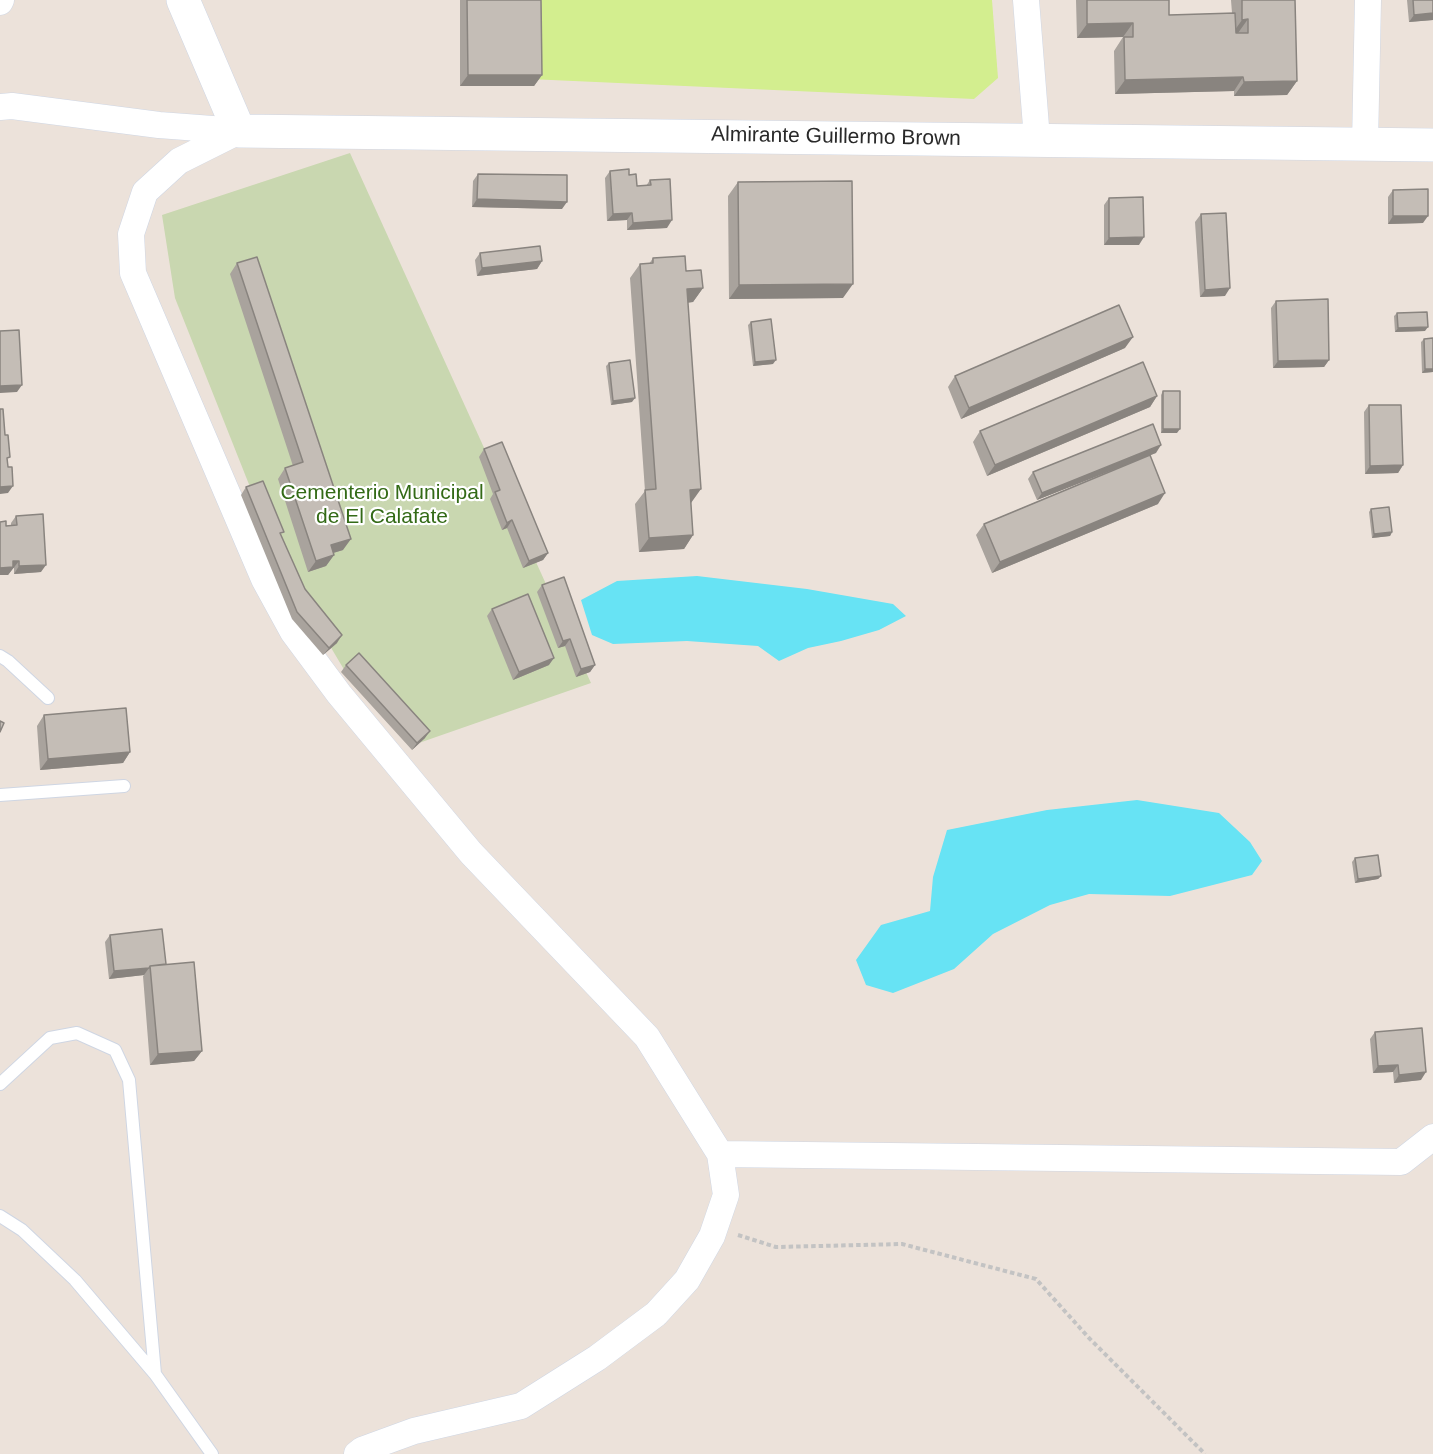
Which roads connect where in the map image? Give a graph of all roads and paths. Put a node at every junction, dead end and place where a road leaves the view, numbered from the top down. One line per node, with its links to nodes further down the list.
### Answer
1 (183, 0): 5 (main road)
2 (1026, 0): 6 (street)
3 (1368, 0): 7 (street)
4 (0, 108): 5 (street)
5 (239, 131): 6 (main road, Almirante Guillermo Brown); 15 (street)
6 (1036, 139): 7 (main road, Almirante Guillermo Brown)
7 (1365, 144): 8 (main road, Almirante Guillermo Brown)
8 (1433, 145)
9 (0, 656): 10 (lane)
10 (48, 698)
11 (124, 786): 12 (lane)
12 (0, 795)
13 (0, 1084): 18 (lane)
14 (1433, 1137): 15 (street)
15 (720, 1154): 17 (street)
16 (0, 1216): 18 (lane)
17 (715, 1228): 20 (street); 21 (path)
18 (155, 1374): 19 (lane)
19 (212, 1454)
20 (357, 1454)
21 (1205, 1454)

